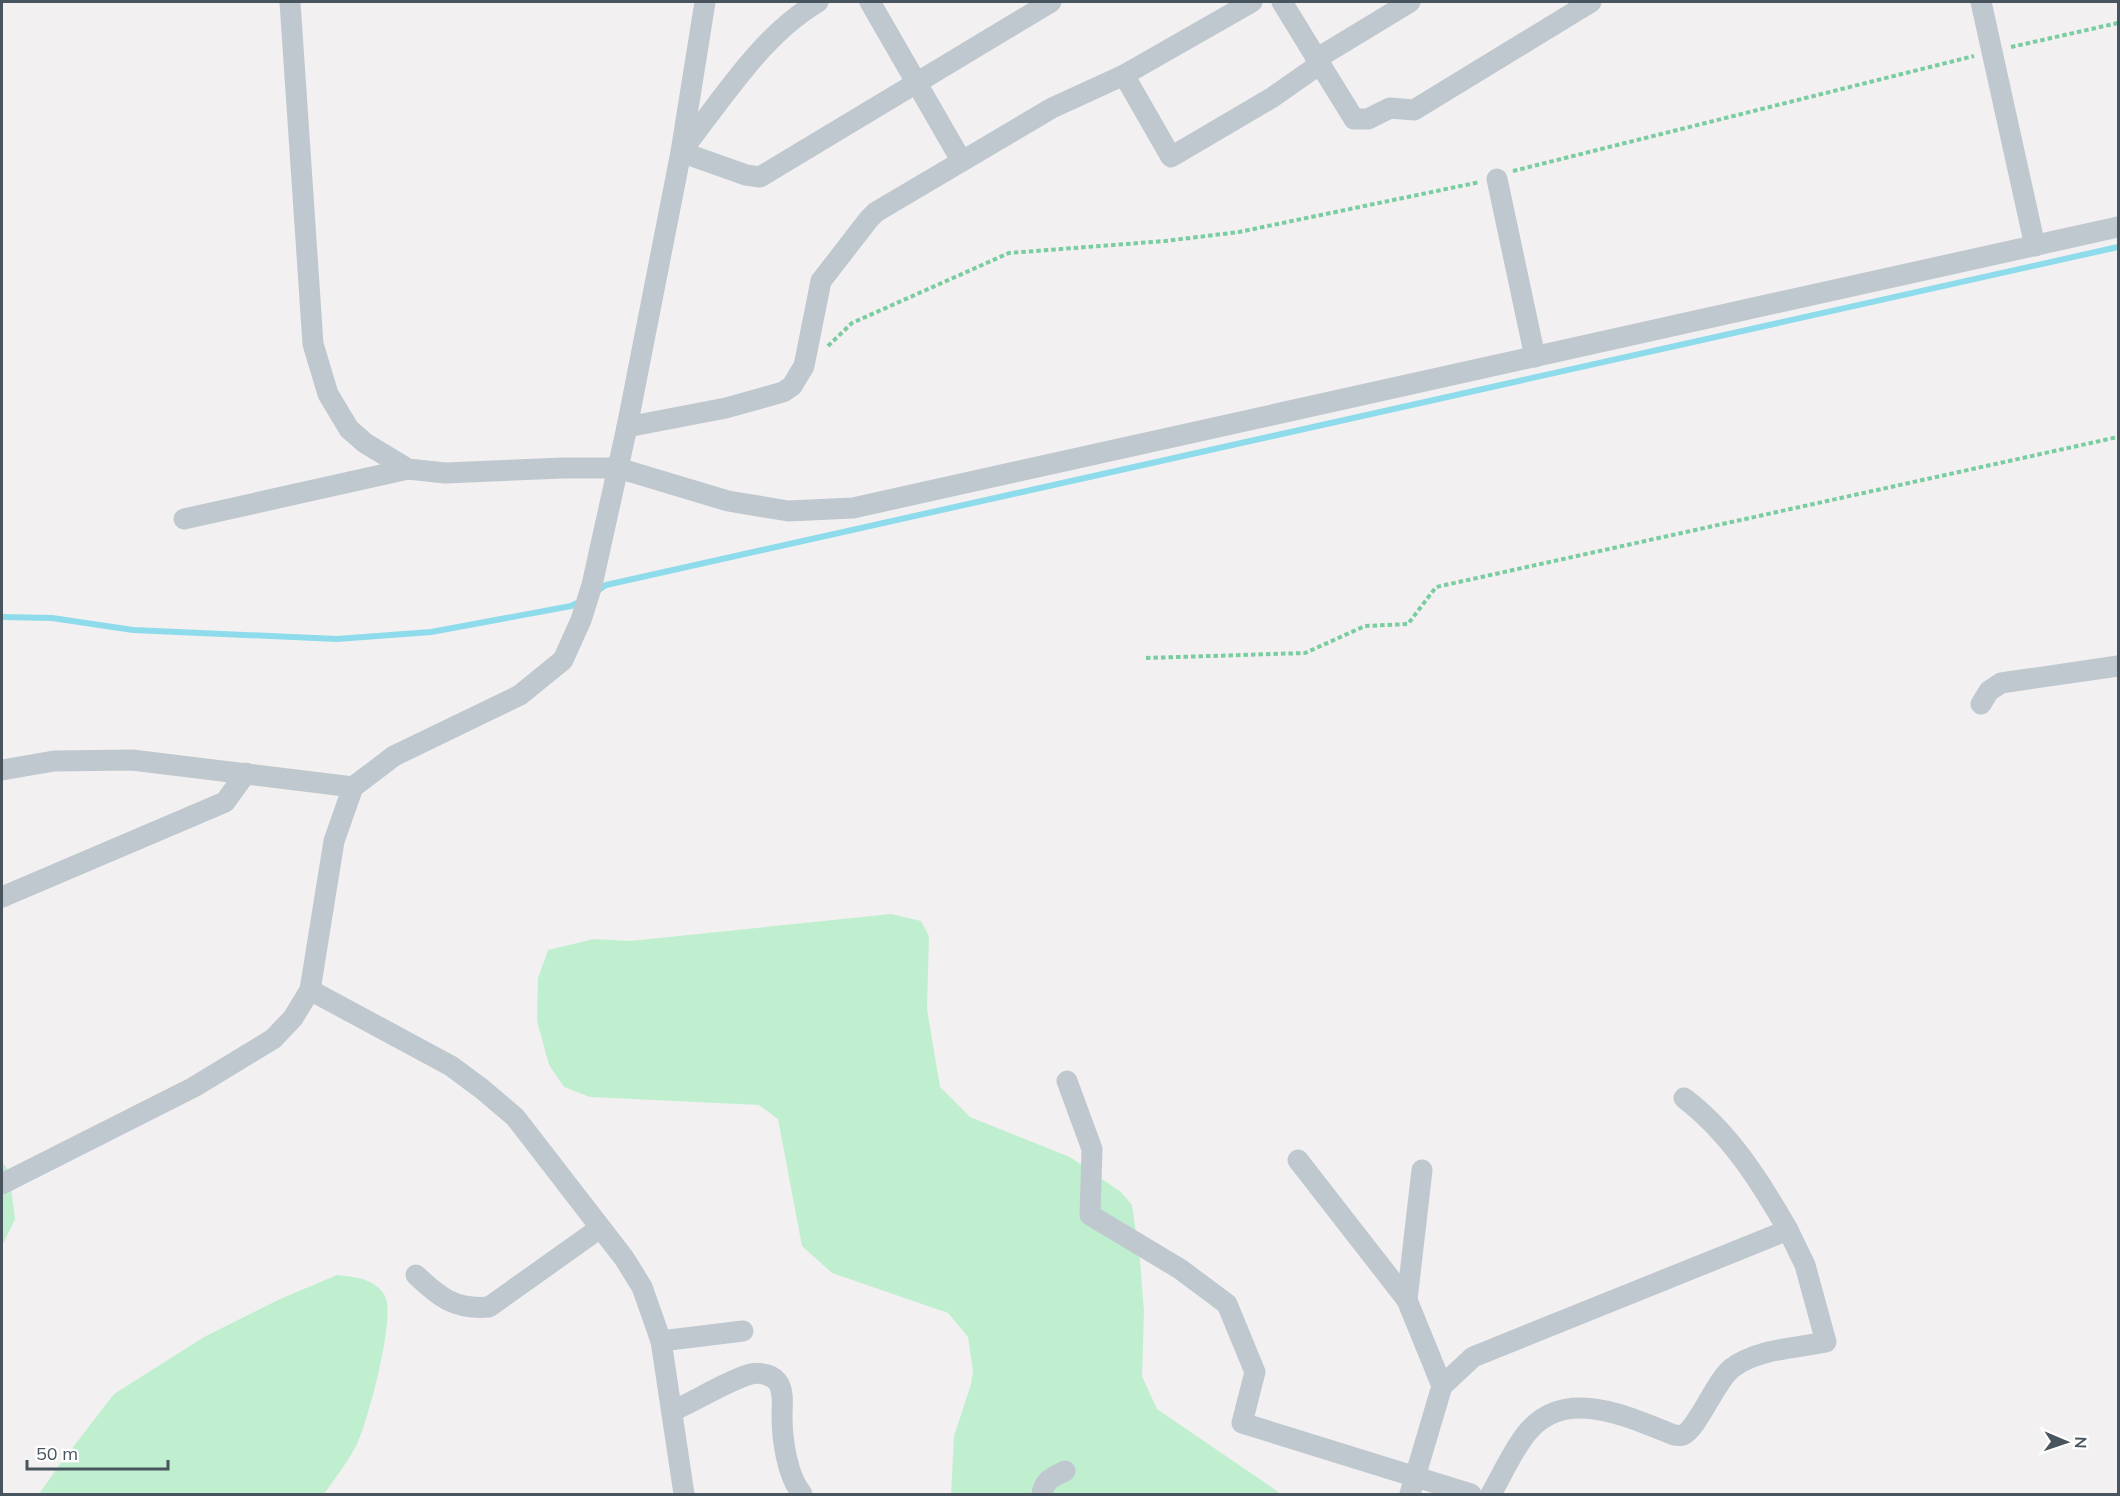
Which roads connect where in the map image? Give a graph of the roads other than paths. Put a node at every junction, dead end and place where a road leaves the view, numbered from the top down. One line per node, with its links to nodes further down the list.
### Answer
1 (290, 2): 22 (street)
2 (705, 2): 14 (street)
3 (818, 2): 14 (street)
4 (870, 2): 13 (street)
5 (1051, 2): 13 (street)
6 (1252, 2): 12 (street)
7 (1282, 2): 11 (street)
8 (1410, 2): 11 (street)
9 (1591, 2): 11 (street)
10 (1981, 2): 18 (street)
11 (1318, 62): 12 (street)
12 (1124, 75): 15 (street)
13 (916, 83): 14 (street); 15 (street)
14 (681, 152): 20 (street)
15 (961, 160): 20 (street)
16 (1497, 179): 19 (street)
17 (2118, 227): 18 (street)
18 (2035, 246): 19 (street)
19 (1535, 357): 21 (street)
20 (627, 427): 21 (street)
21 (618, 468): 22 (street); 28 (street)
22 (408, 469): 23 (street)
23 (184, 519)
24 (2118, 666): 25 (street)
25 (1981, 704)
26 (2, 770): 27 (street)
27 (246, 773): 28 (street); 29 (street)
28 (353, 787): 30 (street)
29 (2, 897)
30 (310, 990): 35 (street); 36 (street)
31 (1067, 1081): 45 (street)
32 (1684, 1098): 37 (street)
33 (1298, 1160): 39 (street)
34 (1422, 1170): 39 (street)
35 (2, 1184)
36 (600, 1228): 38 (street); 41 (street)
37 (1788, 1230): 42 (street); 50 (street)
38 (416, 1275)
39 (1407, 1300): 42 (street)
40 (742, 1331): 41 (street)
41 (661, 1341): 43 (street)
42 (1442, 1386): 45 (street)
43 (672, 1411): 46 (street); 47 (street)
44 (1065, 1471): 48 (street)
45 (1413, 1486): 49 (street)
46 (684, 1494)
47 (802, 1494)
48 (1042, 1494)
49 (1471, 1494)
50 (1491, 1494)

